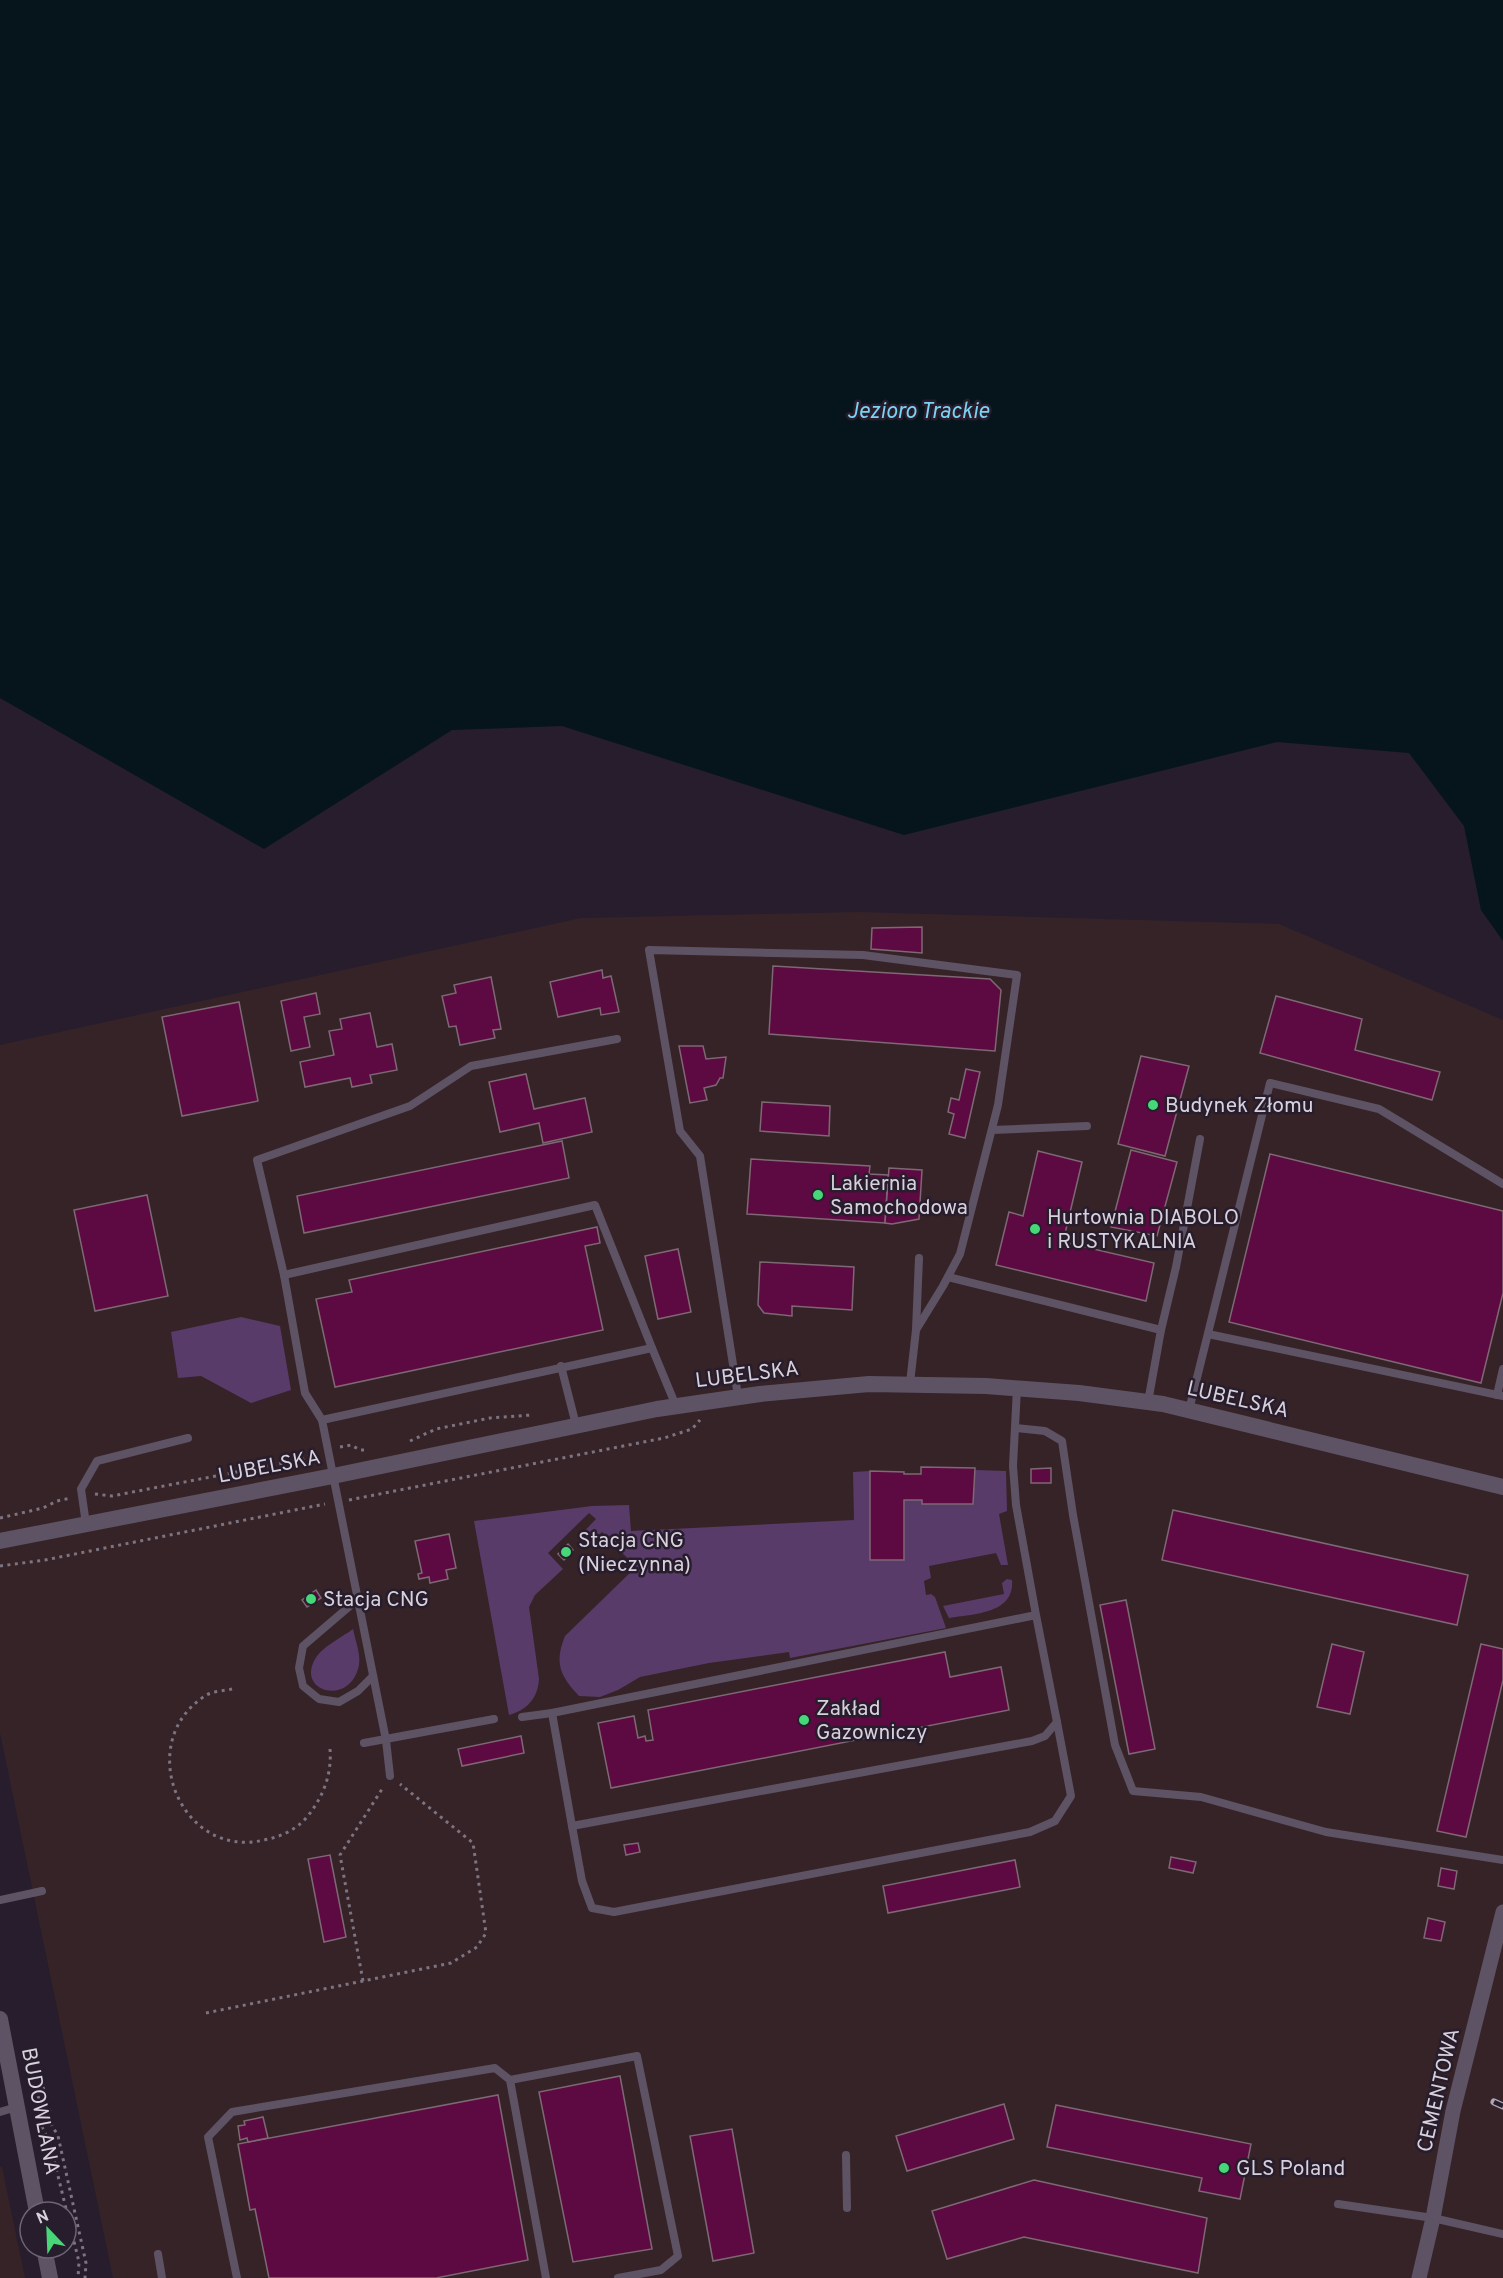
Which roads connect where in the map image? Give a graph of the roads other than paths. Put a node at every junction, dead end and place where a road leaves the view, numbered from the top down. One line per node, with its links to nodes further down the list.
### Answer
1 (617, 1039): 7 (lane)
2 (1087, 1126): 3 (lane)
3 (992, 1130): 8 (lane); 17 (lane)
4 (1200, 1139): 10 (lane)
5 (1503, 1184): 11 (lane)
6 (919, 1258): 9 (lane)
7 (284, 1275): 12 (lane); 22 (lane)
8 (948, 1277): 9 (lane); 10 (lane)
9 (916, 1330): 15 (lane)
10 (1161, 1330): 19 (lane)
11 (1208, 1334): 18 (lane); 21 (lane)
12 (652, 1348): 13 (lane); 20 (lane)
13 (561, 1366): 22 (lane); 23 (lane)
14 (1503, 1369): 18 (lane)
15 (910, 1383): 16 (street, LUBELSKA); 17 (street, LUBELSKA)
16 (1017, 1388): 19 (street, LUBELSKA); 24 (lane)
17 (738, 1396): 20 (street, LUBELSKA)
18 (1500, 1396)
19 (1148, 1402): 21 (street, LUBELSKA)
20 (676, 1406): 23 (street, LUBELSKA)
21 (1189, 1410): 27 (street, LUBELSKA)
22 (322, 1420): 26 (lane)
23 (576, 1425): 26 (street, LUBELSKA)
24 (1015, 1428): 31 (lane); 41 (lane)
25 (188, 1438): 28 (lane)
26 (333, 1476): 28 (street, LUBELSKA); 30 (lane)
27 (1503, 1487)
28 (86, 1524): 29 (street, LUBELSKA)
29 (0, 1541)
30 (358, 1599): 32 (lane); 32 (lane)
31 (1036, 1615): 33 (lane); 36 (lane)
32 (373, 1676): 37 (lane)
33 (552, 1713): 34 (lane); 40 (lane)
34 (522, 1717)
35 (494, 1719): 37 (lane)
36 (1057, 1722): 40 (lane); 40 (lane)
37 (386, 1740): 38 (lane); 39 (lane)
38 (364, 1743)
39 (390, 1776)
40 (572, 1826)
41 (1503, 1860)
42 (42, 1891): 43 (lane)
43 (0, 1900)
44 (1503, 1912): 53 (street, CEMENTOWA)
45 (1, 2028): 47 (street, BUDOWLANA)
46 (510, 2079): 59 (lane); 60 (lane); 61 (lane)
47 (17, 2107): 48 (lane); 50 (street, BUDOWLANA)
48 (0, 2112)
49 (846, 2155): 52 (lane)
50 (35, 2200)
51 (1338, 2204): 53 (lane)
52 (847, 2208)
53 (1433, 2218): 54 (lane); 62 (street, CEMENTOWA)
54 (1503, 2234)
55 (158, 2254): 58 (lane)
56 (46, 2260): 57 (street)
57 (50, 2278)
58 (162, 2278)
59 (237, 2278)
60 (546, 2278)
61 (618, 2278)
62 (1419, 2278)

